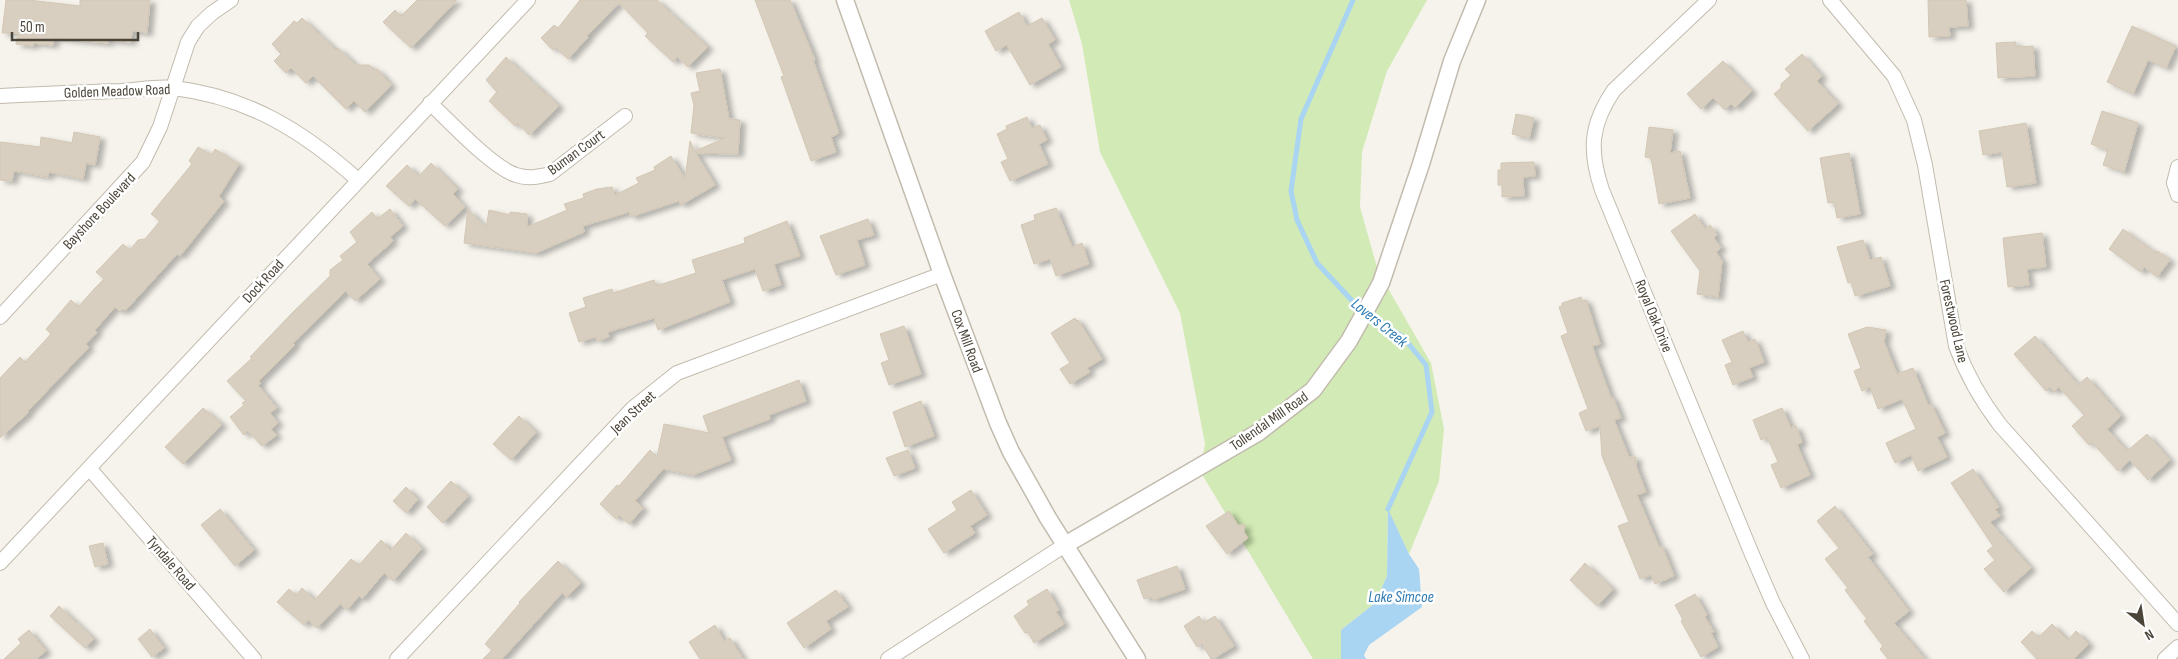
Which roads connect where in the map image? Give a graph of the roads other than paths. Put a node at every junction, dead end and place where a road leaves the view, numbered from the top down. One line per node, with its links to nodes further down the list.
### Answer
1 (231, 0): 7 (street, Bayshore Boulevard)
2 (528, 0): 9 (street, Dock Road)
3 (846, 0): 14 (street, Cox Mill Road)
4 (1477, 0): 17 (street, Tollendal Mill Road)
5 (1709, 0): 25 (street, Royal Oak Drive)
6 (1830, 0): 19 (street, Forestwood Lane)
7 (173, 88): 8 (street, Golden Meadow Road); 12 (street, Golden Meadow Road); 15 (street, Bayshore Boulevard)
8 (0, 96)
9 (430, 103): 10 (street, Buman Court); 12 (street, Dock Road)
10 (625, 116)
11 (2178, 167): 13 (street)
12 (358, 180): 16 (street, Dock Road)
13 (2178, 195)
14 (942, 274): 17 (street, Cox Mill Road); 22 (street, Jean Street)
15 (0, 318)
16 (89, 468): 18 (street, Dock Road); 21 (street, Tyndale Road)
17 (1065, 545): 23 (street, Tollendal Mill Road); 24 (street, Cox Mill Road)
18 (0, 563)
19 (2178, 624)
20 (2178, 647): 26 (street)
21 (254, 659)
22 (398, 659)
23 (888, 659)
24 (1137, 659)
25 (1802, 659)
26 (2165, 659)

